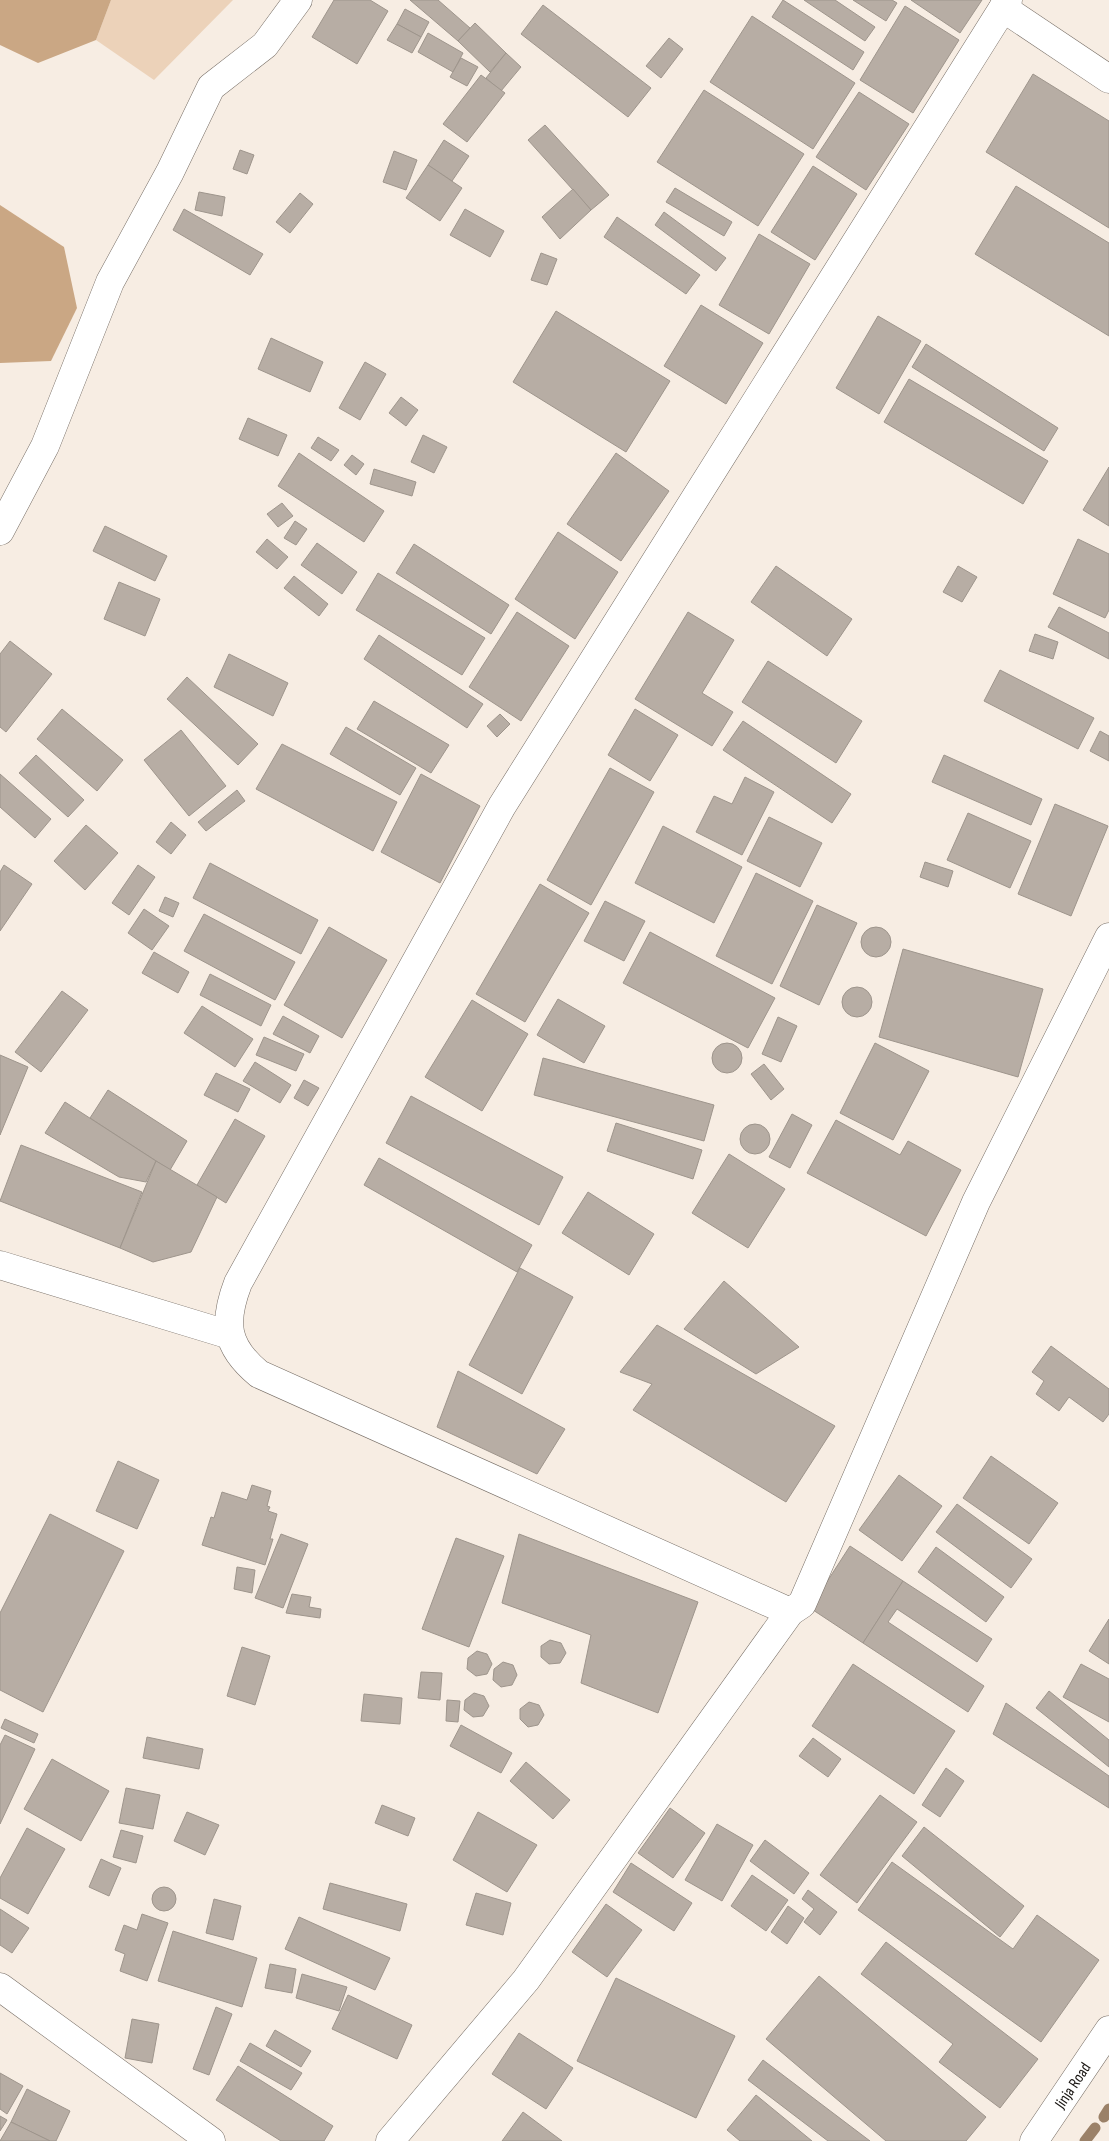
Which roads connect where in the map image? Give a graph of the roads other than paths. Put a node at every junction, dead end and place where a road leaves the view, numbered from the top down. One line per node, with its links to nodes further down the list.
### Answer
1 (298, 0): 4 (street)
2 (1005, 4): 3 (street); 7 (street)
3 (1109, 79)
4 (0, 531)
5 (1109, 937): 8 (street)
6 (0, 1265): 7 (street)
7 (230, 1335): 8 (street)
8 (790, 1612): 12 (street)
9 (0, 1987): 11 (street)
10 (1109, 2030): 13 (street, Jinja Road)
11 (211, 2141)
12 (390, 2141)
13 (1034, 2141)

